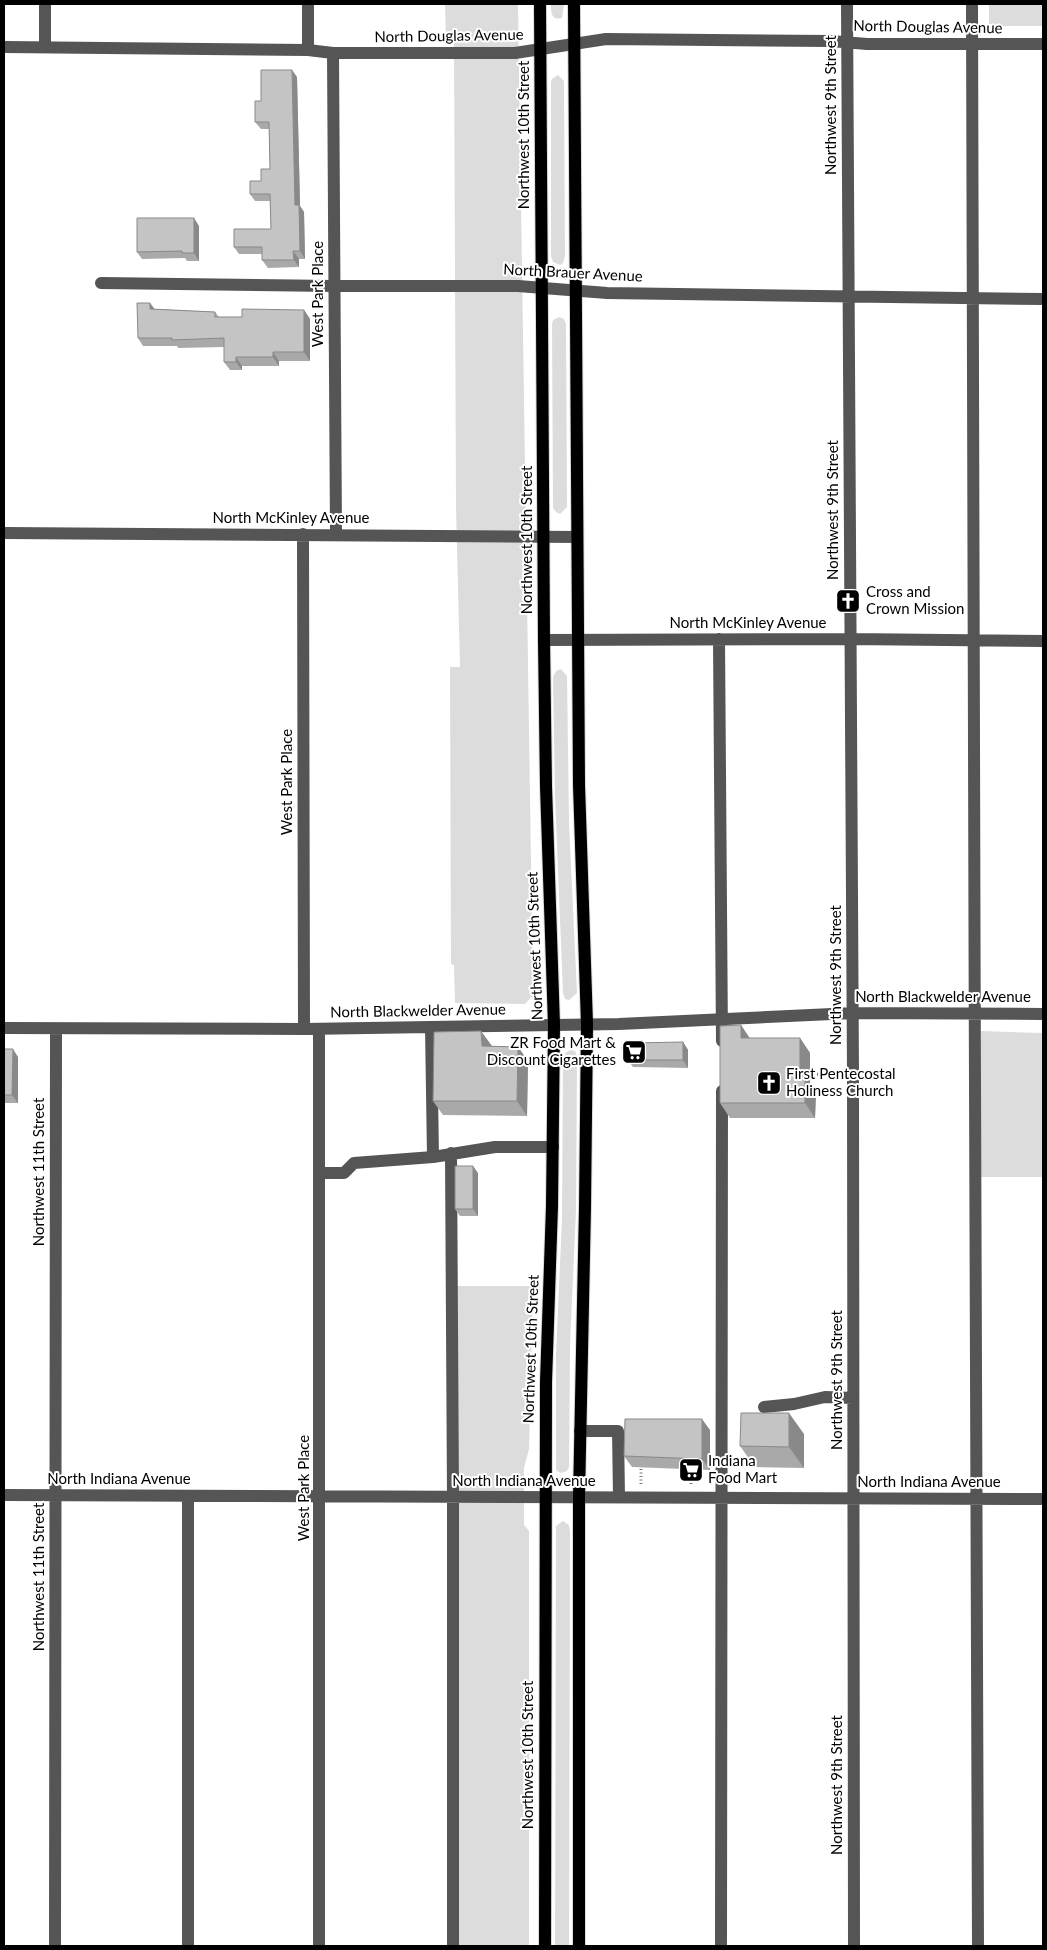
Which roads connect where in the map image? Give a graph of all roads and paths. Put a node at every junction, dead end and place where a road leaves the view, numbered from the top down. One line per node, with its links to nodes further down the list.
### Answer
1 (45, 4): 12 (street)
2 (308, 4): 14 (street)
3 (540, 4): 13 (main road, Northwest 10th Street)
4 (574, 4): 8 (main road)
5 (847, 4): 7 (street, Northwest 9th Street)
6 (972, 4): 9 (street)
7 (847, 42): 8 (street, North Douglas Avenue); 9 (street, North Douglas Avenue); 20 (street, Northwest 9th Street)
8 (574, 44): 13 (street, North Douglas Avenue); 19 (main road)
9 (972, 44): 10 (street, North Douglas Avenue); 21 (street)
10 (1043, 44)
11 (4, 47): 12 (street, North Douglas Avenue)
12 (44, 47): 14 (street, North Douglas Avenue)
13 (540, 49): 15 (street, North Douglas Avenue); 18 (main road, Northwest 10th Street)
14 (308, 50): 15 (street, North Douglas Avenue)
15 (333, 53): 17 (street, West Park Place)
16 (101, 284): 17 (street, North Brauer Avenue)
17 (334, 286): 18 (street, North Brauer Avenue); 25 (street, West Park Place)
18 (542, 288): 19 (street, North Brauer Avenue); 26 (main road, Northwest 10th Street)
19 (576, 290): 20 (street, North Brauer Avenue); 27 (main road)
20 (848, 296): 21 (street, North Brauer Avenue); 30 (street, Northwest 9th Street)
21 (971, 298): 22 (street, North Brauer Avenue); 32 (street)
22 (1043, 298)
23 (4, 533): 24 (street, North McKinley Avenue)
24 (303, 534): 25 (street, North McKinley Avenue); 43 (street, West Park Place)
25 (336, 535): 26 (street, North McKinley Avenue)
26 (543, 537): 27 (street, North McKinley Avenue); 31 (main road, Northwest 10th Street)
27 (577, 537): 28 (main road)
28 (578, 639): 29 (street, North McKinley Avenue); 31 (street, North McKinley Avenue); 38 (main road)
29 (719, 639): 30 (street, North McKinley Avenue); 37 (street)
30 (850, 639): 32 (street, North McKinley Avenue); 34 (street, Northwest 9th Street)
31 (544, 640): 39 (main road, Northwest 10th Street)
32 (975, 640): 33 (street, North McKinley Avenue); 35 (street)
33 (1043, 641)
34 (853, 1013): 35 (street, North Blackwelder Avenue); 37 (street, North Blackwelder Avenue); 55 (street, Northwest 9th Street)
35 (975, 1013): 36 (street, North Blackwelder Avenue); 68 (street)
36 (1043, 1014)
37 (722, 1020): 38 (street, North Blackwelder Avenue); 46 (street)
38 (587, 1024): 39 (street, North Blackwelder Avenue); 57 (main road)
39 (554, 1025): 40 (street, North Blackwelder Avenue); 51 (main road, Northwest 10th Street)
40 (431, 1027): 44 (street, North Blackwelder Avenue); 53 (street)
41 (4, 1028): 42 (street, North Blackwelder Avenue)
42 (56, 1029): 43 (street, North Blackwelder Avenue); 59 (street, Northwest 11th Street)
43 (304, 1029): 44 (street, North Blackwelder Avenue)
44 (319, 1029): 54 (street, West Park Place)
45 (622, 1047): 47 (path)
46 (722, 1050)
47 (634, 1052)
48 (810, 1074): 49 (path)
49 (831, 1074)
50 (722, 1079): 66 (street)
51 (553, 1147): 52 (street); 63 (main road, Northwest 10th Street)
52 (451, 1153): 53 (street); 62 (street)
53 (433, 1156): 54 (street)
54 (319, 1173): 61 (street, West Park Place)
55 (853, 1398): 56 (street); 67 (street, Northwest 9th Street)
56 (764, 1408)
57 (580, 1431): 64 (main road); 65 (street)
58 (4, 1495): 59 (street, North Indiana Avenue)
59 (56, 1495): 60 (street, North Indiana Avenue); 70 (street, Northwest 11th Street)
60 (188, 1496): 61 (street, North Indiana Avenue); 71 (street)
61 (320, 1496): 62 (street, North Indiana Avenue); 72 (street, West Park Place)
62 (454, 1497): 63 (street, North Indiana Avenue); 73 (street)
63 (545, 1497): 64 (street, North Indiana Avenue); 74 (main road, Northwest 10th Street)
64 (579, 1497): 65 (street, North Indiana Avenue); 75 (main road)
65 (619, 1497): 66 (street, North Indiana Avenue)
66 (721, 1498): 67 (street, North Indiana Avenue); 76 (street)
67 (853, 1498): 68 (street, North Indiana Avenue); 77 (street, Northwest 9th Street)
68 (976, 1499): 69 (street, North Indiana Avenue); 78 (street)
69 (1043, 1499)
70 (55, 1946)
71 (188, 1946)
72 (319, 1946)
73 (453, 1946)
74 (545, 1946)
75 (579, 1946)
76 (721, 1946)
77 (854, 1946)
78 (978, 1946)

